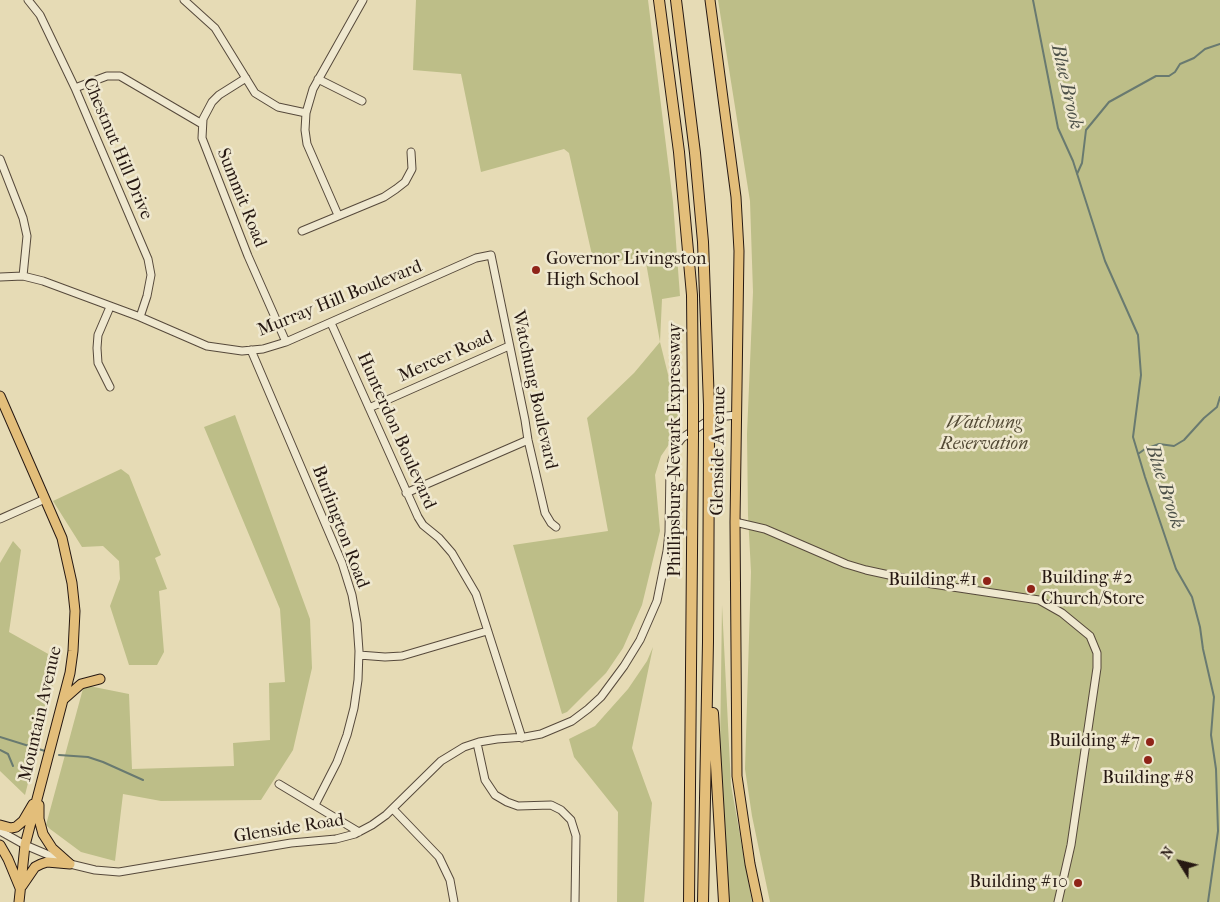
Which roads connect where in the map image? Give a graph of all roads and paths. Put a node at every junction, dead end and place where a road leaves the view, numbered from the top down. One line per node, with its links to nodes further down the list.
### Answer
1 (28, 0): 9 (street, Chestnut Hill Drive)
2 (184, 0): 7 (street)
3 (363, 0): 8 (street)
4 (659, 0): 57 (highway, Phillipsburg-Newark Expressway, bridge)
5 (676, 0): 37 (highway, Phillipsburg-Newark Expressway, bridge)
6 (710, 0): 29 (main road, Glenside Avenue)
7 (246, 78): 11 (street); 12 (street, Summit Road)
8 (318, 79): 10 (street); 11 (street)
9 (75, 88): 12 (street); 21 (street, Chestnut Hill Drive)
10 (362, 101)
11 (306, 113): 15 (street)
12 (202, 124): 23 (street, Summit Road)
13 (411, 152): 15 (street)
14 (0, 159): 18 (street)
15 (338, 215): 16 (street)
16 (302, 231)
17 (491, 255): 22 (street, Murray Hill Boulevard); 24 (street, Watchung Boulevard)
18 (23, 276): 19 (street, Murray Hill Boulevard); 20 (street, Murray Hill Boulevard)
19 (0, 277)
20 (110, 307): 21 (street, Murray Hill Boulevard); 26 (street)
21 (140, 317): 25 (street, Murray Hill Boulevard)
22 (331, 323): 23 (street, Murray Hill Boulevard); 28 (street, Hunterdon Boulevard)
23 (286, 342): 25 (street, Murray Hill Boulevard)
24 (509, 346): 28 (street, Mercer Road); 30 (street, Watchung Boulevard)
25 (251, 350): 38 (street, Burlington Road)
26 (110, 387)
27 (0, 396): 32 (main road, Mountain Avenue)
28 (368, 408): 31 (street, Hunterdon Boulevard)
29 (736, 415): 34 (main road, Glenside Avenue); 41 (street, Glenside Road)
30 (528, 440): 31 (street); 35 (street, Watchung Boulevard)
31 (406, 494): 36 (street, Hunterdon Boulevard)
32 (45, 499): 33 (street); 40 (main road, Mountain Avenue)
33 (0, 520)
34 (735, 522): 60 (main road, Glenside Avenue); 61 (street)
35 (556, 527)
36 (487, 631): 38 (street); 41 (street, Hunterdon Boulevard)
37 (708, 642): 58 (highway, Phillipsburg-Newark Expressway); 59 (highway)
38 (358, 655): 45 (street, Burlington Road)
39 (100, 679): 40 (main road)
40 (64, 699): 44 (main road, Mountain Avenue)
41 (522, 738): 42 (street, Glenside Road)
42 (477, 743): 46 (street, Glenside Road); 56 (street)
43 (279, 784): 45 (street)
44 (40, 792): 47 (main road); 51 (main road, Mountain Avenue); 52 (main road)
45 (315, 805): 49 (street)
46 (393, 809): 49 (street, Glenside Road); 55 (street)
47 (0, 824)
48 (0, 831): 51 (street, Glenside Road)
49 (359, 832): 52 (street, Glenside Road)
50 (0, 845): 53 (main road)
51 (26, 845): 52 (street, Glenside Road); 53 (main road, Mountain Avenue)
52 (70, 864): 53 (main road)
53 (20, 889): 54 (main road, Mountain Avenue)
54 (20, 902)
55 (454, 902)
56 (575, 902)
57 (689, 902)
58 (703, 902)
59 (724, 902)
60 (758, 902)
61 (1058, 902)

